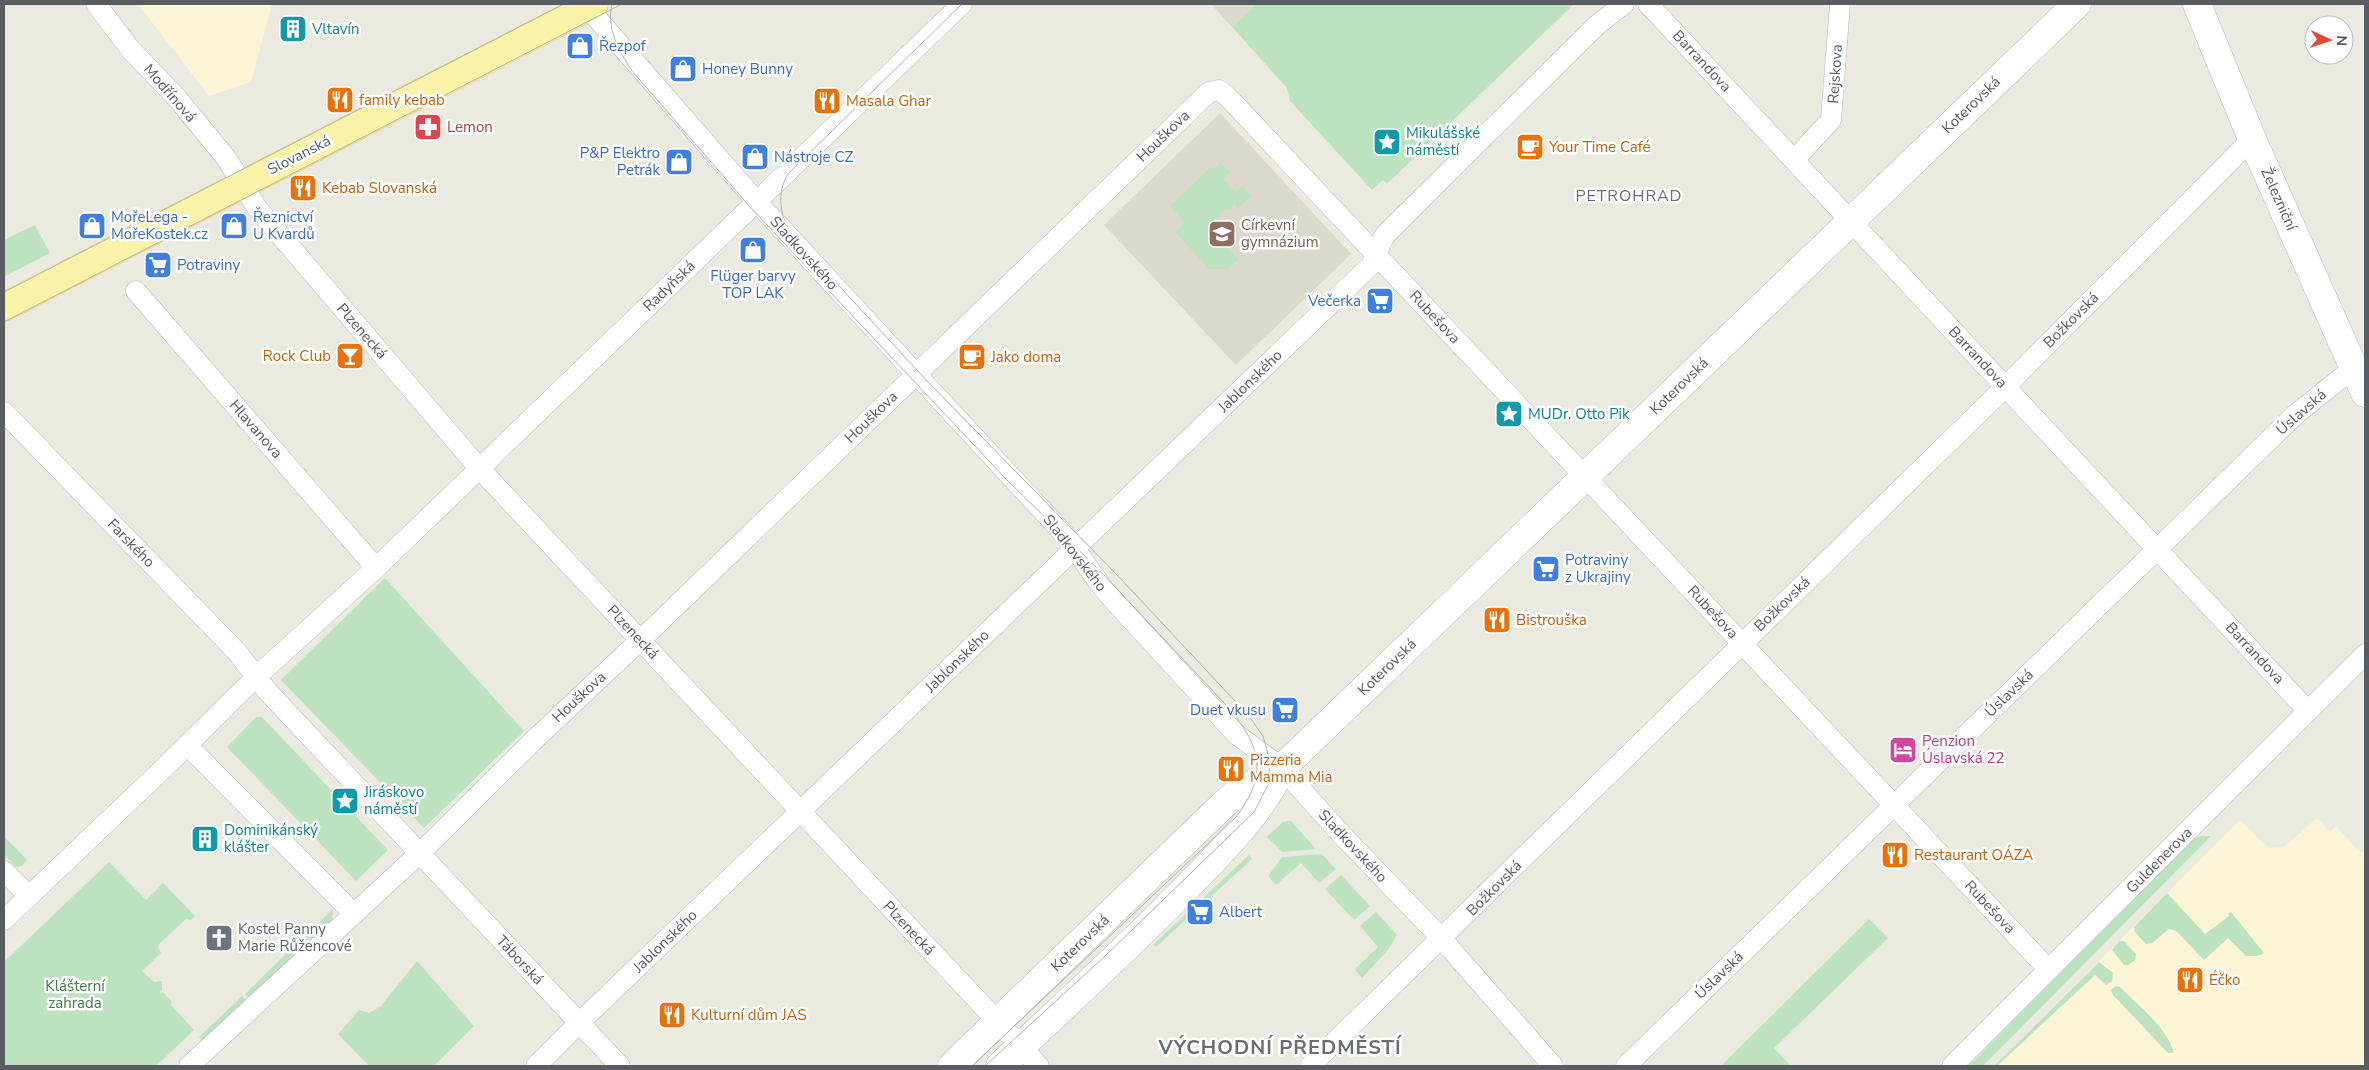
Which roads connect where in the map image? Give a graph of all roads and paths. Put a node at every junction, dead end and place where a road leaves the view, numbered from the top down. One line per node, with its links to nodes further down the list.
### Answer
1 (96, 4): 11 (street, Modřínová)
2 (962, 4): 12 (street, Radyňská)
3 (1624, 4): 14 (street)
4 (1648, 4): 10 (street, Barrandova)
5 (1840, 4): 10 (street, Rejskova)
6 (2077, 4): 13 (street, Koterovská)
7 (2198, 4): 9 (street, Železniční)
8 (591, 6): 11 (main road, Slovanská); 12 (street, Sladkovského)
9 (2252, 139): 17 (street, Železniční); 19 (street, Božkovská)
10 (1794, 160): 13 (street, Barrandova)
11 (243, 184): 16 (main road, Slovanská); 22 (street, Plzenecká)
12 (757, 202): 18 (street, Sladkovského); 22 (street, Radyňská)
13 (1851, 221): 19 (street, Barrandova); 23 (street, Koterovská)
14 (1377, 255): 18 (street, Houškova); 23 (street, Rubešova); 24 (street, Jablonského)
15 (136, 291): 26 (street, Hlavanova)
16 (4, 307)
17 (2354, 367): 20 (street, Železniční); 25 (street, Úslavská)
18 (915, 374): 24 (street, Sladkovského); 27 (street, Houškova)
19 (2005, 386): 25 (street, Barrandova); 28 (street, Božkovská)
20 (2365, 393)
21 (4, 412): 30 (street, Farského)
22 (479, 468): 26 (street, Radyňská); 27 (street, Plzenecká)
23 (1585, 477): 28 (street, Rubešova); 33 (street, Koterovská)
24 (1074, 548): 33 (street, Sladkovského); 35 (street, Jablonského)
25 (2157, 549): 31 (street, Barrandova); 34 (street, Úslavská)
26 (376, 568): 30 (street)
27 (640, 640): 35 (street, Plzenecká); 36 (street, Houškova)
28 (1742, 643): 34 (street, Rubešova); 41 (street, Božkovská)
29 (2365, 654): 31 (street, Guldenerova)
30 (256, 677): 32 (street); 36 (street)
31 (2308, 711): 42 (street, Guldenerova)
32 (187, 745): 38 (street); 39 (street)
33 (1282, 768): 41 (street, Sladkovského); 43 (street, Koterovská); 45 (street, Koterovská)
34 (1894, 805): 42 (street, Rubešova); 54 (street, Úslavská)
35 (800, 811): 43 (street, Plzenecká); 44 (street, Jablonského)
36 (420, 853): 39 (street); 44 (street, Táborská)
37 (4, 871): 38 (street)
38 (29, 896): 40 (street)
39 (354, 914): 46 (street)
40 (4, 920)
41 (1442, 939): 52 (street, Božkovská); 53 (street, Sladkovského)
42 (2049, 970): 55 (street, Guldenerova)
43 (998, 1022): 45 (street, Plzenecká); 49 (street, Koterovská)
44 (579, 1023): 47 (street, Jablonského); 48 (street, Táborská)
45 (1021, 1047): 50 (street, Koterovská); 51 (street, Plzenecká)
46 (189, 1066)
47 (536, 1066)
48 (620, 1066)
49 (952, 1066)
50 (1000, 1066)
51 (1039, 1066)
52 (1310, 1066)
53 (1553, 1066)
54 (1626, 1066)
55 (1952, 1066)

